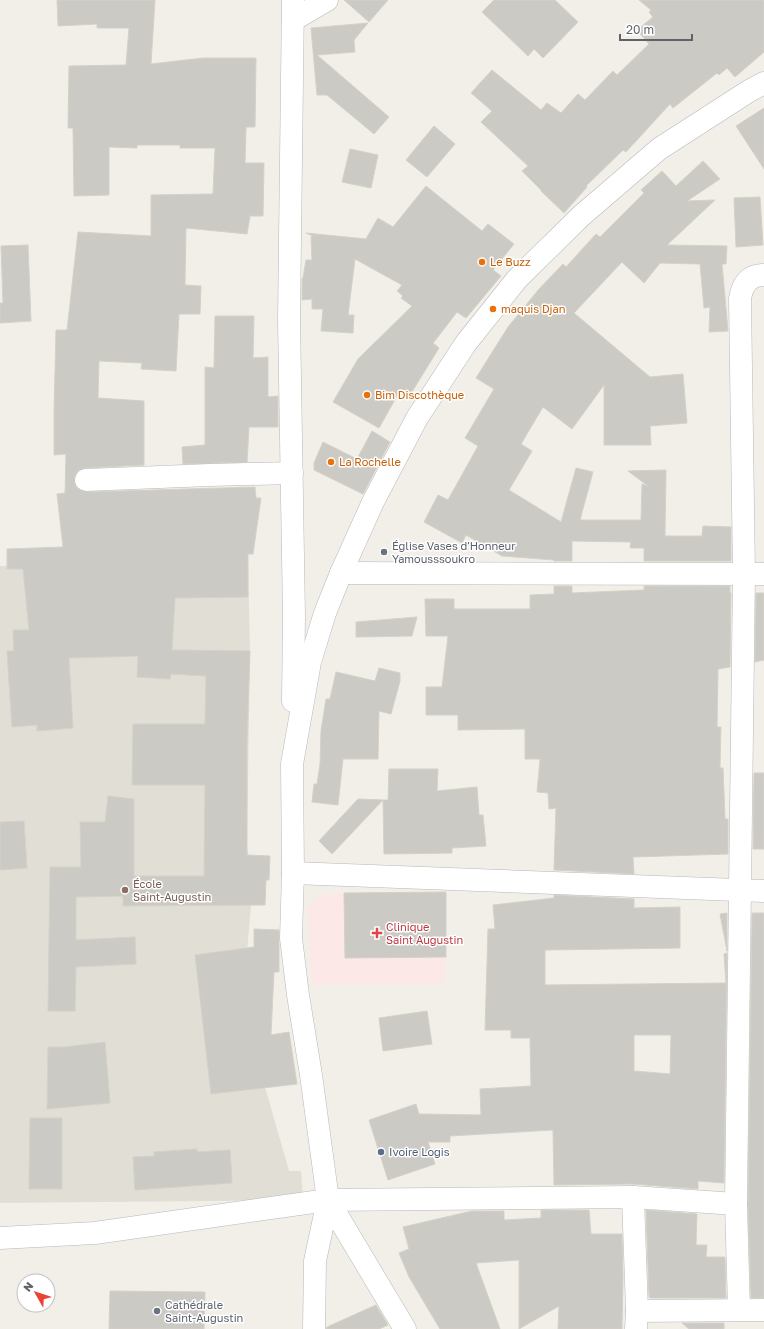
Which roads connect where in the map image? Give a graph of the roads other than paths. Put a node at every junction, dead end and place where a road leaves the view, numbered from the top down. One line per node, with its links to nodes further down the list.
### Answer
1 (327, 0): 2 (street)
2 (293, 10): 5 (street)
3 (764, 83): 7 (street)
4 (764, 275): 8 (street)
5 (292, 473): 6 (street); 9 (street)
6 (86, 480)
7 (341, 573): 8 (street); 9 (street)
8 (754, 575): 11 (street)
9 (292, 764): 10 (street)
10 (293, 873): 11 (street); 14 (street)
11 (741, 891): 12 (street); 15 (street)
12 (764, 891)
13 (633, 1197): 14 (street); 15 (street); 19 (street)
14 (328, 1200): 16 (street); 20 (street); 21 (street)
15 (736, 1204): 17 (street)
16 (0, 1238)
17 (739, 1309): 18 (street); 19 (street)
18 (764, 1310)
19 (636, 1320)
20 (314, 1329)
21 (405, 1329)

